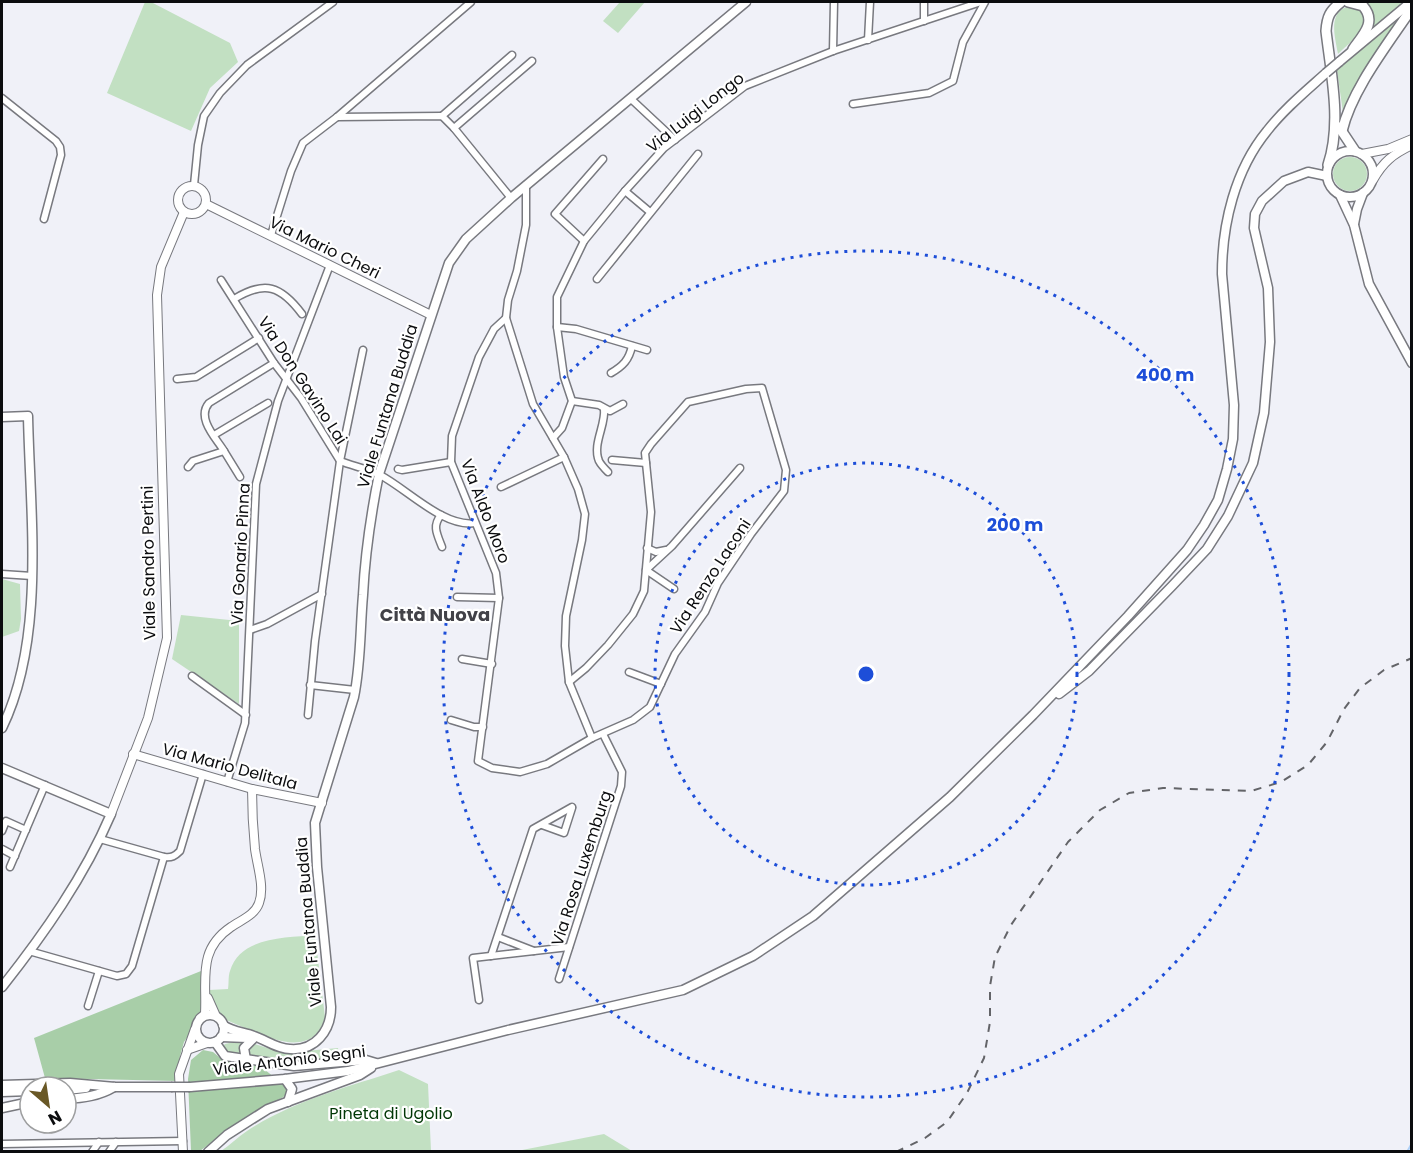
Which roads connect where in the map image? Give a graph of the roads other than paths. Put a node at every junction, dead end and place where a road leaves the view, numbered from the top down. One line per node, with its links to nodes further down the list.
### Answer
1 (333, 2): 34 (street)
2 (471, 2): 22 (street)
3 (746, 2): 19 (main road, Viale Funtana Buddia)
4 (834, 2): 15 (street)
5 (870, 2): 13 (street)
6 (924, 2): 12 (street)
7 (983, 2): 12 (street, Via Luigi Longo); 20 (street)
8 (1341, 2): 23 (highway)
9 (1348, 2): 14 (highway)
10 (1412, 2): 14 (main road)
11 (1412, 8): 23 (highway)
12 (924, 21): 13 (street, Via Luigi Longo)
13 (868, 39): 15 (street, Via Luigi Longo)
14 (1353, 50): 107 (main road, bridge)
15 (833, 51): 26 (street, Via Luigi Longo)
16 (512, 55): 21 (street)
17 (532, 61): 24 (street)
18 (2, 98): 43 (street)
19 (630, 98): 26 (street); 35 (main road, Viale Funtana Buddia)
20 (854, 104)
21 (442, 116): 22 (street); 24 (street)
22 (337, 117): 45 (street)
23 (1339, 127): 28 (highway); 31 (highway)
24 (454, 128): 39 (street)
25 (1412, 139): 28 (street)
26 (675, 140): 36 (street, Via Luigi Longo)
27 (1412, 145): 33 (street)
28 (1359, 153): 31 (main road); 33 (main road)
29 (698, 154): 42 (street)
30 (603, 159): 46 (street)
31 (1328, 165): 32 (main road)
32 (1327, 176): 38 (main road); 107 (main road)
33 (1373, 180): 37 (main road)
34 (194, 185): 40 (street); 41 (street)
35 (526, 185): 39 (main road, Viale Funtana Buddia); 53 (street)
36 (625, 191): 42 (street); 46 (street, Via Luigi Longo)
37 (1363, 193): 38 (main road); 44 (main road)
38 (1340, 195): 44 (main road)
39 (511, 198): 52 (main road, Viale Funtana Buddia)
40 (206, 204): 41 (street); 45 (street, Via Mario Cheri)
41 (184, 212): 113 (street, Viale Sandro Pertini)
42 (650, 212): 48 (street)
43 (44, 219)
44 (1354, 225): 60 (main road)
45 (271, 235): 47 (street, Via Mario Cheri)
46 (584, 241): 54 (street, Via Luigi Longo)
47 (330, 265): 52 (street, Via Mario Cheri); 63 (street, Via Gonario Pinna)
48 (597, 279)
49 (221, 280): 50 (street, Via Don Gavino Lai)
50 (234, 299): 51 (street); 55 (street, Via Don Gavino Lai)
51 (302, 315)
52 (431, 315): 81 (main road, Viale Funtana Buddia)
53 (506, 318): 70 (street); 75 (street, Via Aldo Moro)
54 (557, 327): 56 (street); 64 (street, Via Luigi Longo)
55 (259, 339): 59 (street, Via Don Gavino Lai); 62 (street)
56 (632, 346): 58 (street); 61 (street)
57 (363, 350): 74 (street)
58 (647, 350)
59 (274, 363): 63 (street, Via Don Gavino Lai); 69 (street)
60 (1412, 363)
61 (611, 373)
62 (177, 379)
63 (286, 380): 74 (street, Via Don Gavino Lai); 96 (street, Via Gonario Pinna)
64 (572, 401): 67 (street); 70 (street)
65 (267, 403): 69 (street)
66 (623, 404): 67 (street)
67 (604, 409): 80 (street)
68 (2, 417): 91 (main road)
69 (214, 435): 71 (street)
70 (553, 438): 72 (street)
71 (224, 451): 77 (street); 82 (street)
72 (564, 457): 83 (street); 101 (street)
73 (612, 460): 76 (street)
74 (340, 461): 81 (street, Via Don Gavino Lai); 93 (street)
75 (451, 462): 79 (street); 85 (street, Via Aldo Moro)
76 (646, 463): 87 (street, Via Renzo Laconi); 102 (street, Via Renzo Laconi)
77 (188, 468)
78 (740, 468): 88 (street)
79 (398, 469)
80 (608, 472)
81 (379, 474): 84 (street, Via Don Gavino Lai); 104 (main road, Viale Funtana Buddia)
82 (240, 477)
83 (501, 487)
84 (441, 515): 85 (street, Via Don Gavino Lai); 86 (street)
85 (475, 523): 95 (street, Via Aldo Moro)
86 (442, 547)
87 (647, 548): 88 (street); 89 (street, Via Renzo Laconi)
88 (666, 550): 89 (street)
89 (646, 570): 92 (street, Via Renzo Laconi); 101 (street, Via Renzo Laconi)
90 (2, 574): 91 (street)
91 (32, 576): 110 (main road)
92 (674, 589)
93 (322, 594): 96 (street); 103 (street)
94 (457, 597): 95 (street)
95 (499, 598): 98 (street, Via Aldo Moro)
96 (250, 630): 105 (street, Via Gonario Pinna)
97 (462, 660): 98 (street)
98 (492, 664): 109 (street, Via Aldo Moro)
99 (629, 672): 102 (street)
100 (192, 676): 105 (street)
101 (569, 682): 112 (street)
102 (661, 684): 111 (street)
103 (310, 685): 104 (street); 106 (street)
104 (355, 690): 119 (main road, Viale Funtana Buddia)
105 (246, 715): 116 (street, Via Gonario Pinna)
106 (308, 715)
107 (1033, 715): 149 (main road, Viale Antonio Segni)
108 (452, 720): 109 (street)
109 (483, 727): 112 (street, Via Aldo Moro)
110 (2, 728)
111 (603, 734): 112 (street); 130 (street, Via Rosa Luxemburg)
112 (592, 738)
113 (133, 754): 115 (street, Via Mario Delitala); 120 (street, Viale Sandro Pertini)
114 (2, 768): 117 (main road)
115 (203, 774): 116 (street, Via Mario Delitala); 127 (street)
116 (227, 782): 118 (street, Via Mario Delitala)
117 (45, 785): 120 (main road); 122 (street)
118 (252, 789): 119 (street, Via Mario Delitala); 137 (street)
119 (321, 803): 146 (main road, Viale Funtana Buddia)
120 (111, 814): 124 (main road, Viale Sandro Pertini)
121 (542, 825): 121 (street); 129 (street)
122 (26, 830): 123 (street); 126 (street)
123 (2, 831)
124 (100, 839): 127 (street); 131 (main road, Viale Sandro Pertini)
125 (2, 849): 126 (street)
126 (15, 856): 128 (street)
127 (164, 857): 134 (street)
128 (10, 867)
129 (498, 937): 132 (street); 133 (street)
130 (569, 947): 132 (street); 135 (street, Via Rosa Luxemburg)
131 (28, 951): 134 (street); 136 (main road, Viale Sandro Pertini)
132 (535, 951): 133 (street)
133 (492, 956): 138 (street)
134 (99, 971): 139 (street)
135 (559, 979)
136 (2, 987)
137 (206, 991): 140 (street); 141 (street)
138 (479, 1000)
139 (88, 1006)
140 (216, 1016): 141 (main road); 142 (main road)
141 (200, 1018): 143 (main road)
142 (223, 1025): 145 (main road); 146 (main road, Viale Funtana Buddia)
143 (195, 1029): 145 (main road); 147 (street)
144 (253, 1039): 145 (main road, Viale Funtana Buddia); 146 (main road, Viale Funtana Buddia); 148 (main road)
145 (215, 1041): 147 (street, Viale Funtana Buddia); 148 (main road)
146 (272, 1044)
147 (188, 1050): 161 (street)
148 (246, 1060): 149 (main road)
149 (380, 1064): 150 (main road, Viale Antonio Segni); 158 (main road)
150 (285, 1079): 153 (main road, Viale Antonio Segni, bridge); 158 (main road)
151 (2, 1085): 152 (main road, Viale Antonio Segni)
152 (105, 1086): 153 (main road, Viale Antonio Segni); 154 (main road, Viale Antonio Segni)
153 (115, 1087): 157 (main road)
154 (78, 1089)
155 (18, 1091): 156 (main road)
156 (2, 1092)
157 (78, 1098)
158 (288, 1102): 168 (main road)
159 (18, 1105): 160 (main road)
160 (2, 1108)
161 (183, 1141): 163 (street); 167 (street)
162 (99, 1142): 163 (street); 164 (street); 165 (street)
163 (116, 1142): 166 (street)
164 (2, 1144)
165 (92, 1152)
166 (109, 1152)
167 (183, 1152)
168 (208, 1152)

